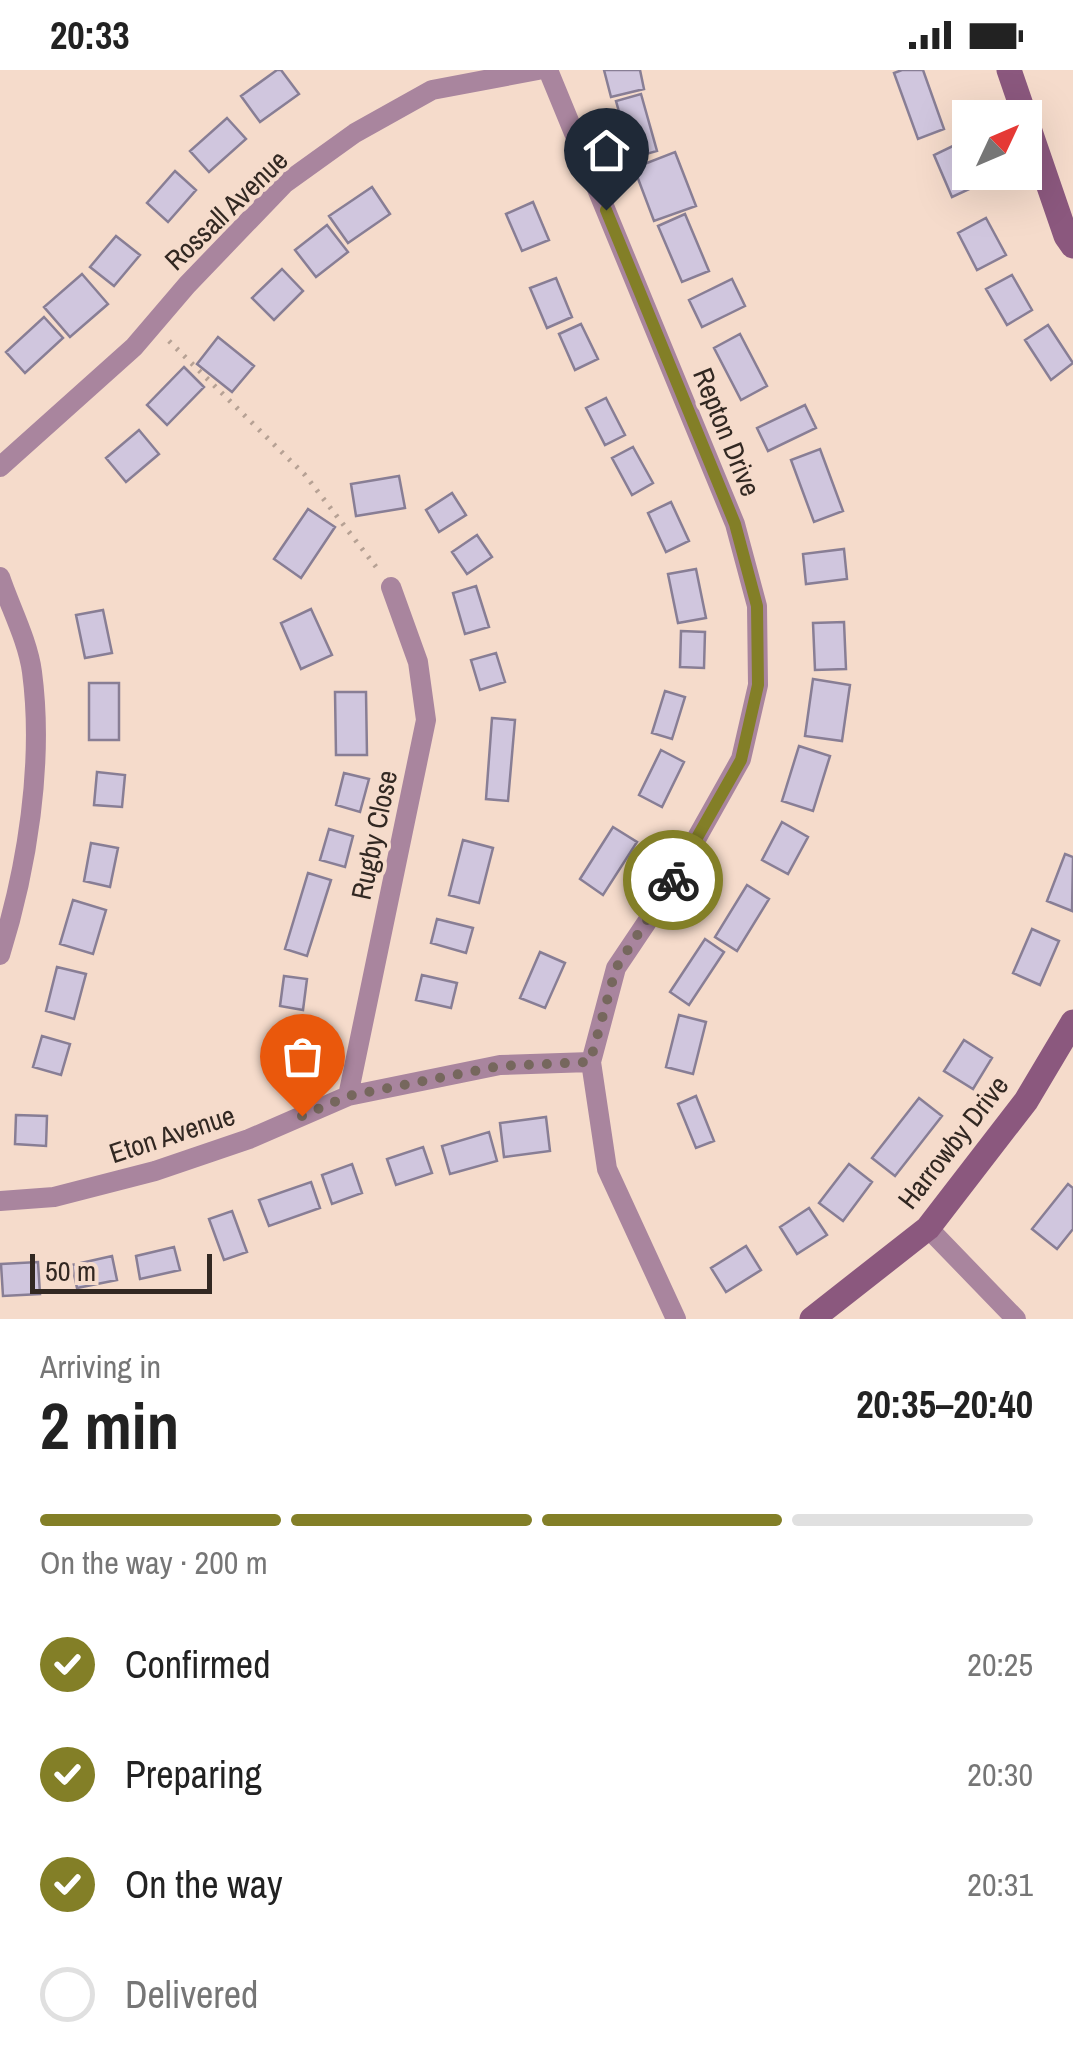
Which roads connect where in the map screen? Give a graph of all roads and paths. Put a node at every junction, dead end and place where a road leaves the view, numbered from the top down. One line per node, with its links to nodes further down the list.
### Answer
1 (538, 70): 5 (street, Rossall Avenue)
2 (548, 70): 11 (street, Repton Drive)
3 (1010, 70): 4 (street)
4 (1073, 246)
5 (153, 324): 6 (street, Rossall Avenue); 8 (path)
6 (0, 467)
7 (0, 577): 9 (street)
8 (391, 587): 12 (street, Rugby Close)
9 (0, 955)
10 (1073, 1022): 14 (street, Harrowby Drive)
11 (590, 1062): 12 (street, Eton Avenue); 15 (street, Repton Drive)
12 (348, 1096): 13 (street, Eton Avenue)
13 (0, 1201)
14 (928, 1228): 16 (street, Harrowby Drive); 17 (street)
15 (676, 1319)
16 (812, 1319)
17 (1016, 1319)

